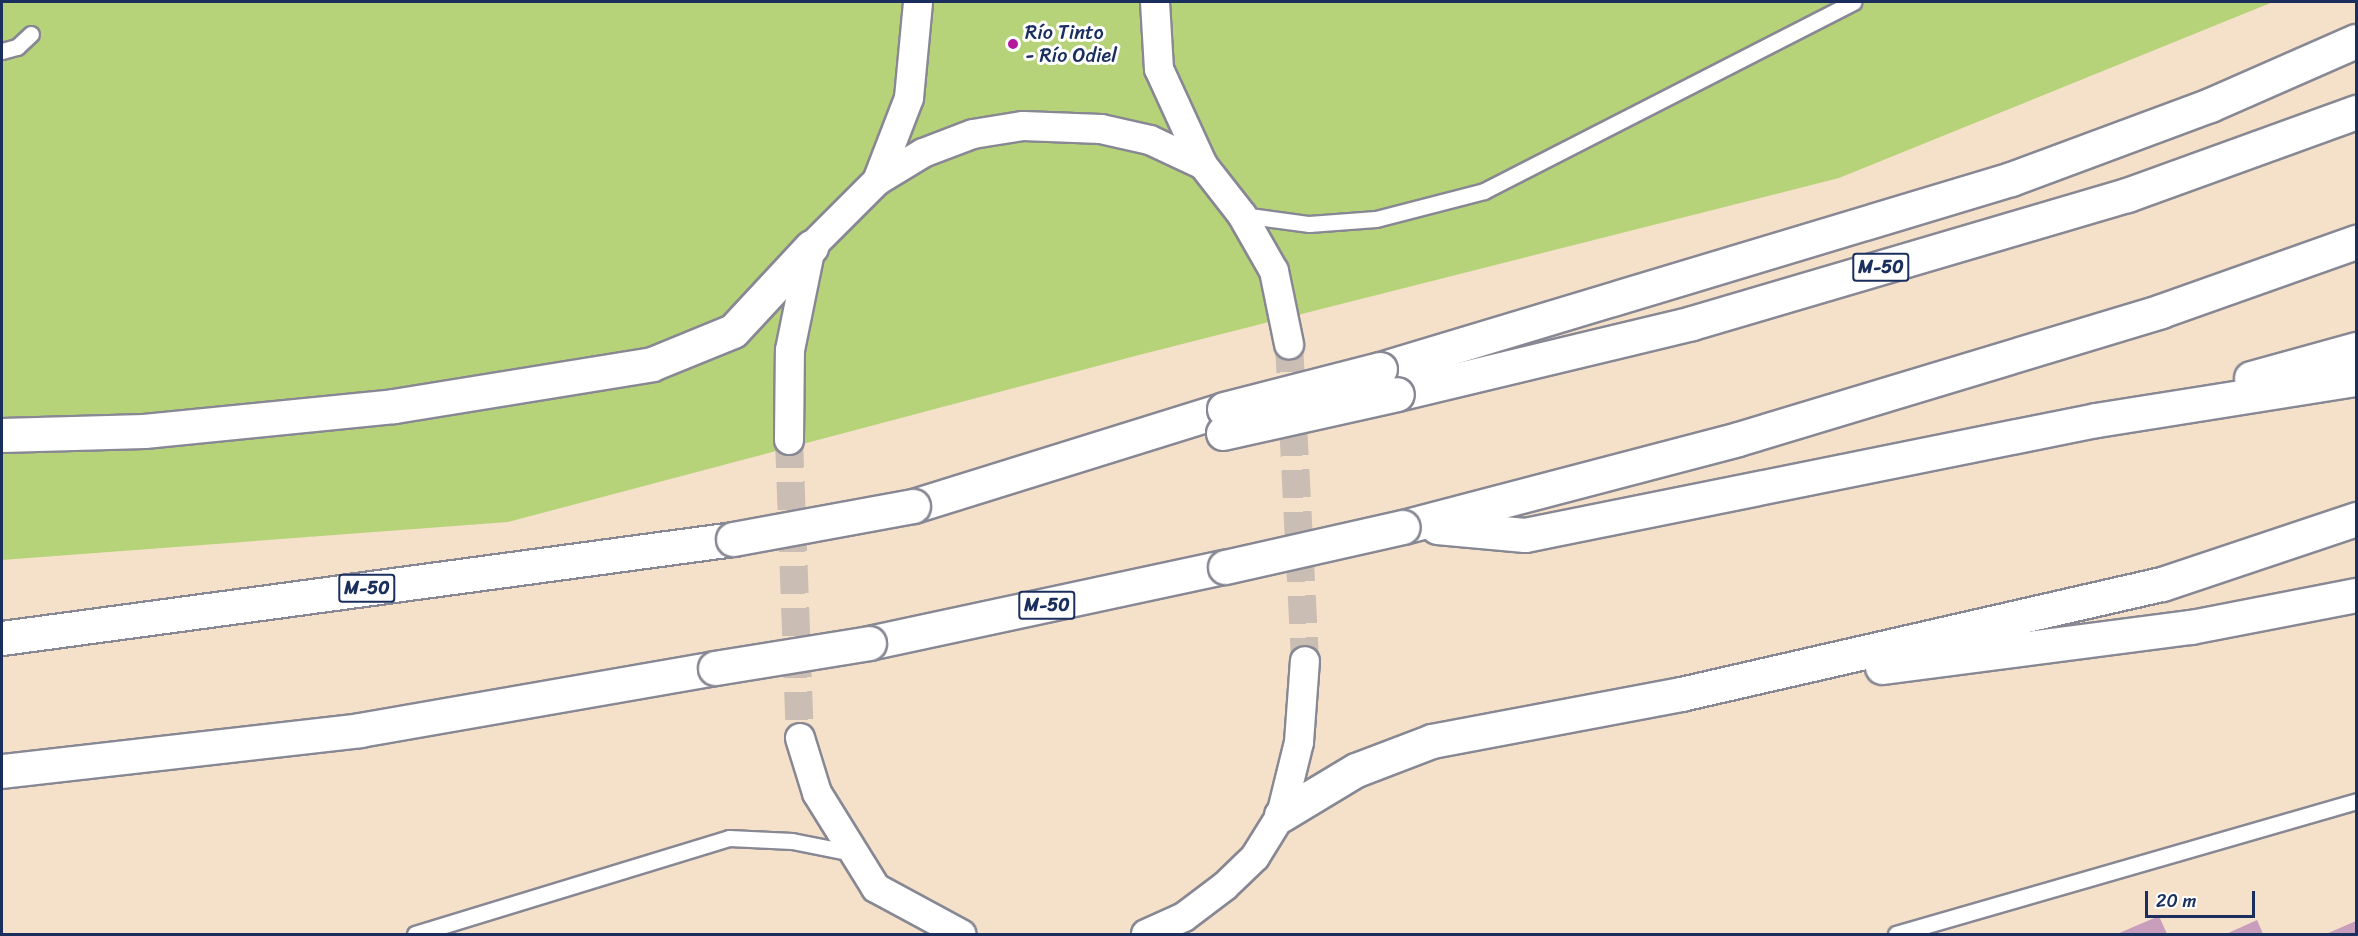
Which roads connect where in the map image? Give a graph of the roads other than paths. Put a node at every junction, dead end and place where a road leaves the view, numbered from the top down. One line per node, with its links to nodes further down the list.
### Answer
1 (918, 2): 9 (street)
2 (1155, 2): 8 (street)
3 (1854, 2): 10 (lane)
4 (31, 34): 6 (lane)
5 (2356, 41): 16 (highway)
6 (2, 51)
7 (2356, 112): 16 (highway, M-50)
8 (1203, 165): 9 (street); 10 (street)
9 (877, 181): 12 (street)
10 (1242, 215): 13 (street)
11 (2356, 242): 21 (highway, M-50)
12 (811, 247): 18 (highway); 19 (street)
13 (1288, 344)
14 (2356, 348): 17 (highway)
15 (2356, 379): 17 (highway)
16 (1389, 381): 23 (highway, M-50, bridge)
17 (2096, 420): 21 (highway)
18 (2, 435)
19 (789, 440)
20 (2356, 519): 25 (highway)
21 (1409, 526): 27 (highway, M-50, bridge)
22 (2356, 595): 25 (highway)
23 (2, 638)
24 (1305, 661): 29 (street)
25 (1681, 694): 29 (highway)
26 (800, 738): 30 (street)
27 (2, 771)
28 (2356, 801): 36 (lane)
29 (1281, 815): 32 (street)
30 (852, 853): 31 (street); 33 (lane)
31 (920, 924): 34 (street)
32 (1182, 926): 35 (street)
33 (415, 934)
34 (961, 934)
35 (1146, 934)
36 (1896, 934)

